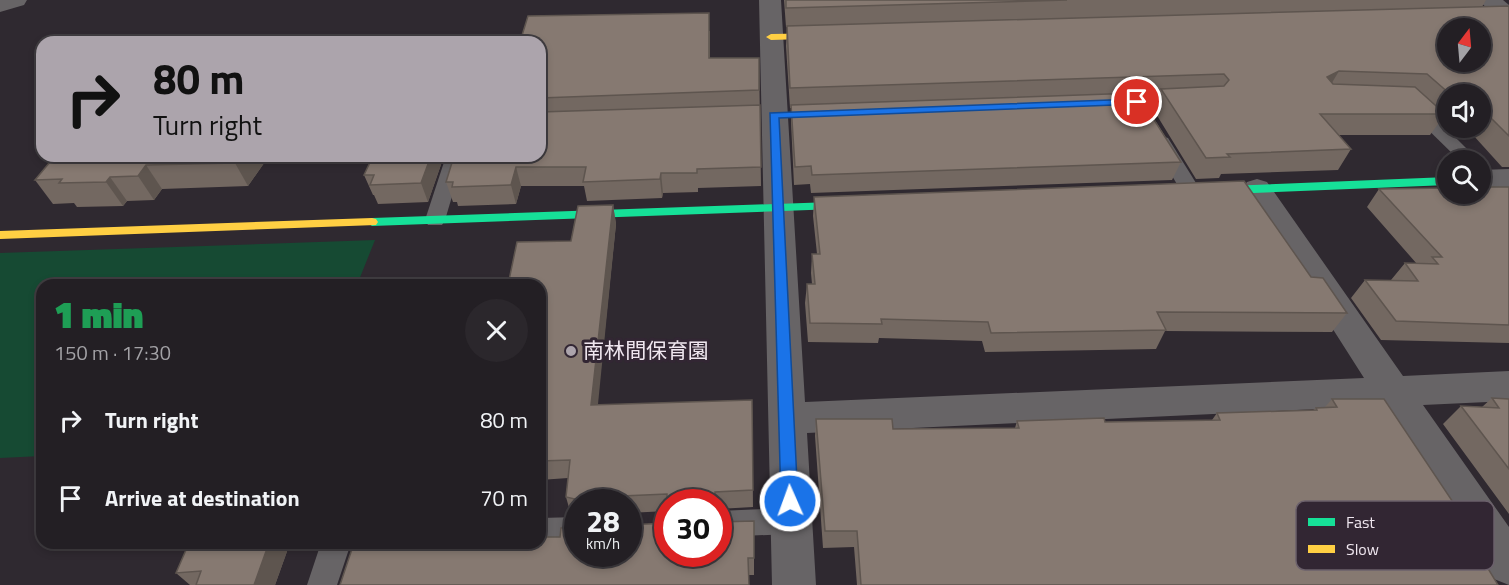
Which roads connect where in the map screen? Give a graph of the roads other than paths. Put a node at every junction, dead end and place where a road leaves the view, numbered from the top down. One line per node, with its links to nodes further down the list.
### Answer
1 (16, 0): 3 (street)
2 (770, 0): 7 (street)
3 (0, 5)
4 (1486, 8): 5 (street)
5 (1508, 15)
6 (842, 35): 7 (street)
7 (771, 38): 18 (street)
8 (1208, 100): 10 (lane)
9 (1397, 100): 12 (lane)
10 (1137, 102): 11 (lane); 16 (lane)
11 (1102, 103)
12 (1460, 150)
13 (453, 162): 19 (lane)
14 (1437, 181): 15 (street)
15 (1257, 188): 16 (street); 22 (street)
16 (1185, 191)
17 (875, 204): 18 (street)
18 (778, 208): 19 (street); 23 (street)
19 (435, 220): 20 (street)
20 (0, 236)
21 (1509, 386): 22 (street)
22 (1393, 391): 23 (street); 24 (street)
23 (787, 418): 25 (street)
24 (1467, 501)
25 (791, 521): 26 (lane); 33 (street)
26 (732, 523)
27 (564, 530): 28 (lane)
28 (546, 531)
29 (1494, 542): 31 (street)
30 (334, 549): 32 (lane)
31 (1509, 564)
32 (322, 585)
33 (794, 585)

